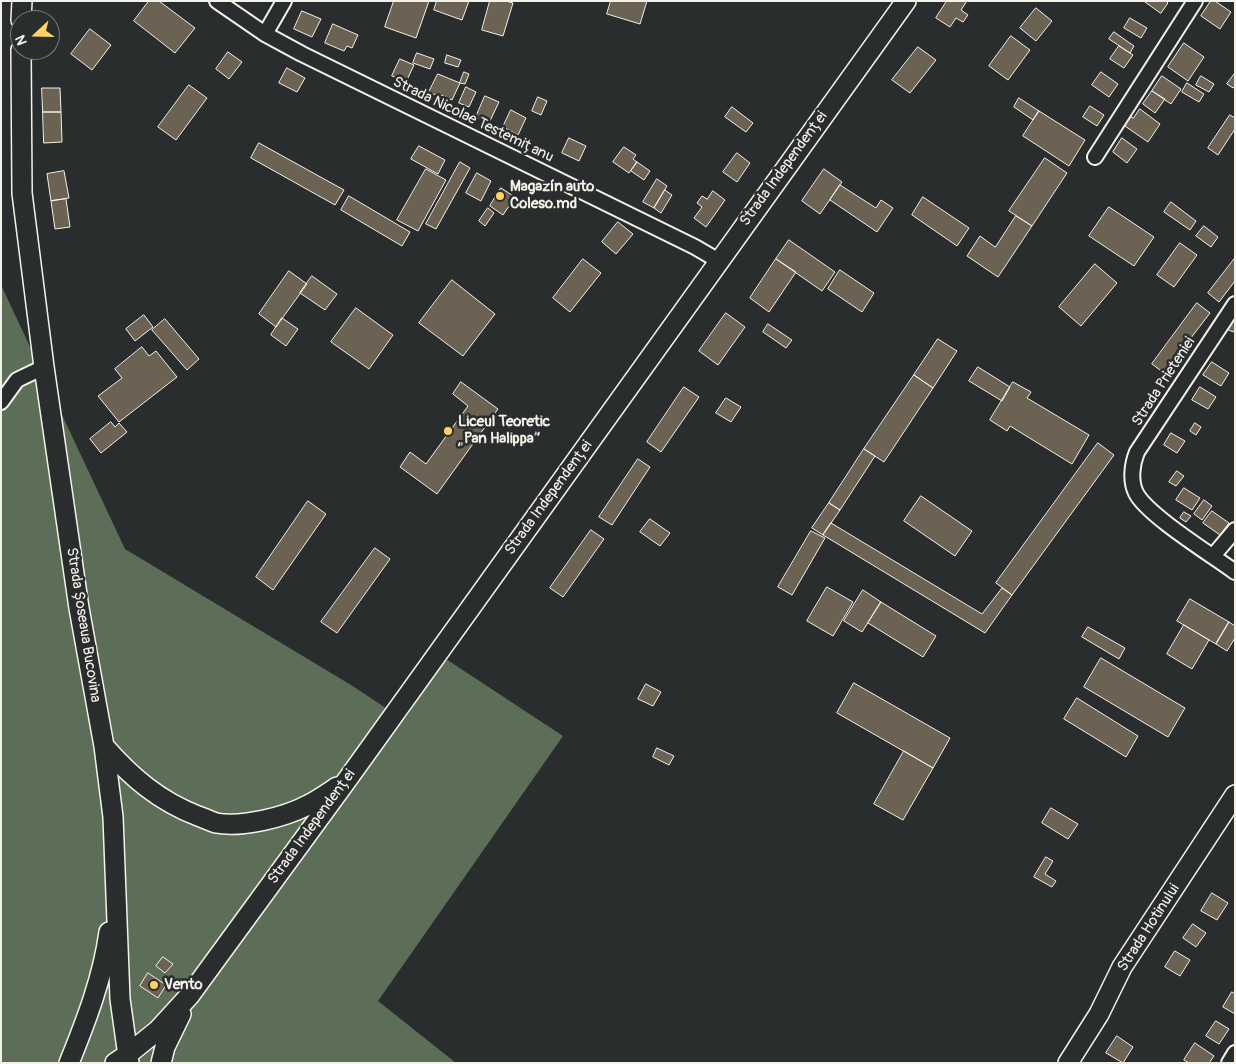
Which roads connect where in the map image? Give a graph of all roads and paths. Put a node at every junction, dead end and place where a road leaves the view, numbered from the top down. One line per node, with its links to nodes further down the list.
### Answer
1 (217, 1): 5 (street, Strada Nicolae Testemițanu)
2 (284, 1): 5 (street)
3 (906, 1): 8 (main road, Strada Independenței)
4 (1195, 1): 7 (street)
5 (265, 34): 8 (street, Strada Nicolae Testemițanu)
6 (21, 60): 10 (main road, Strada Șoseaua Bucovina)
7 (1095, 157)
8 (719, 261): 16 (main road, Strada Independenței)
9 (1235, 304): 13 (street, Strada Prieteniei)
10 (44, 367): 11 (street); 15 (main road, Strada Șoseaua Bucovina)
11 (1, 402)
12 (1235, 530): 13 (street)
13 (1213, 556): 14 (street)
14 (1235, 572)
15 (104, 746): 16 (main road); 18 (main road, Strada Șoseaua Bucovina)
16 (347, 780): 19 (main road, Strada Independenței)
17 (1235, 795): 24 (main road, Strada Hotinului)
18 (116, 884): 21 (main road, Strada Șoseaua Bucovina); 22 (main road, Strada Șoseaua Bucovina)
19 (190, 995): 21 (main road, Strada Independenței); 23 (main road, Strada Independenței)
20 (1235, 1053): 25 (street)
21 (124, 1060)
22 (69, 1063)
23 (161, 1063)
24 (1068, 1063)
25 (1229, 1063)

